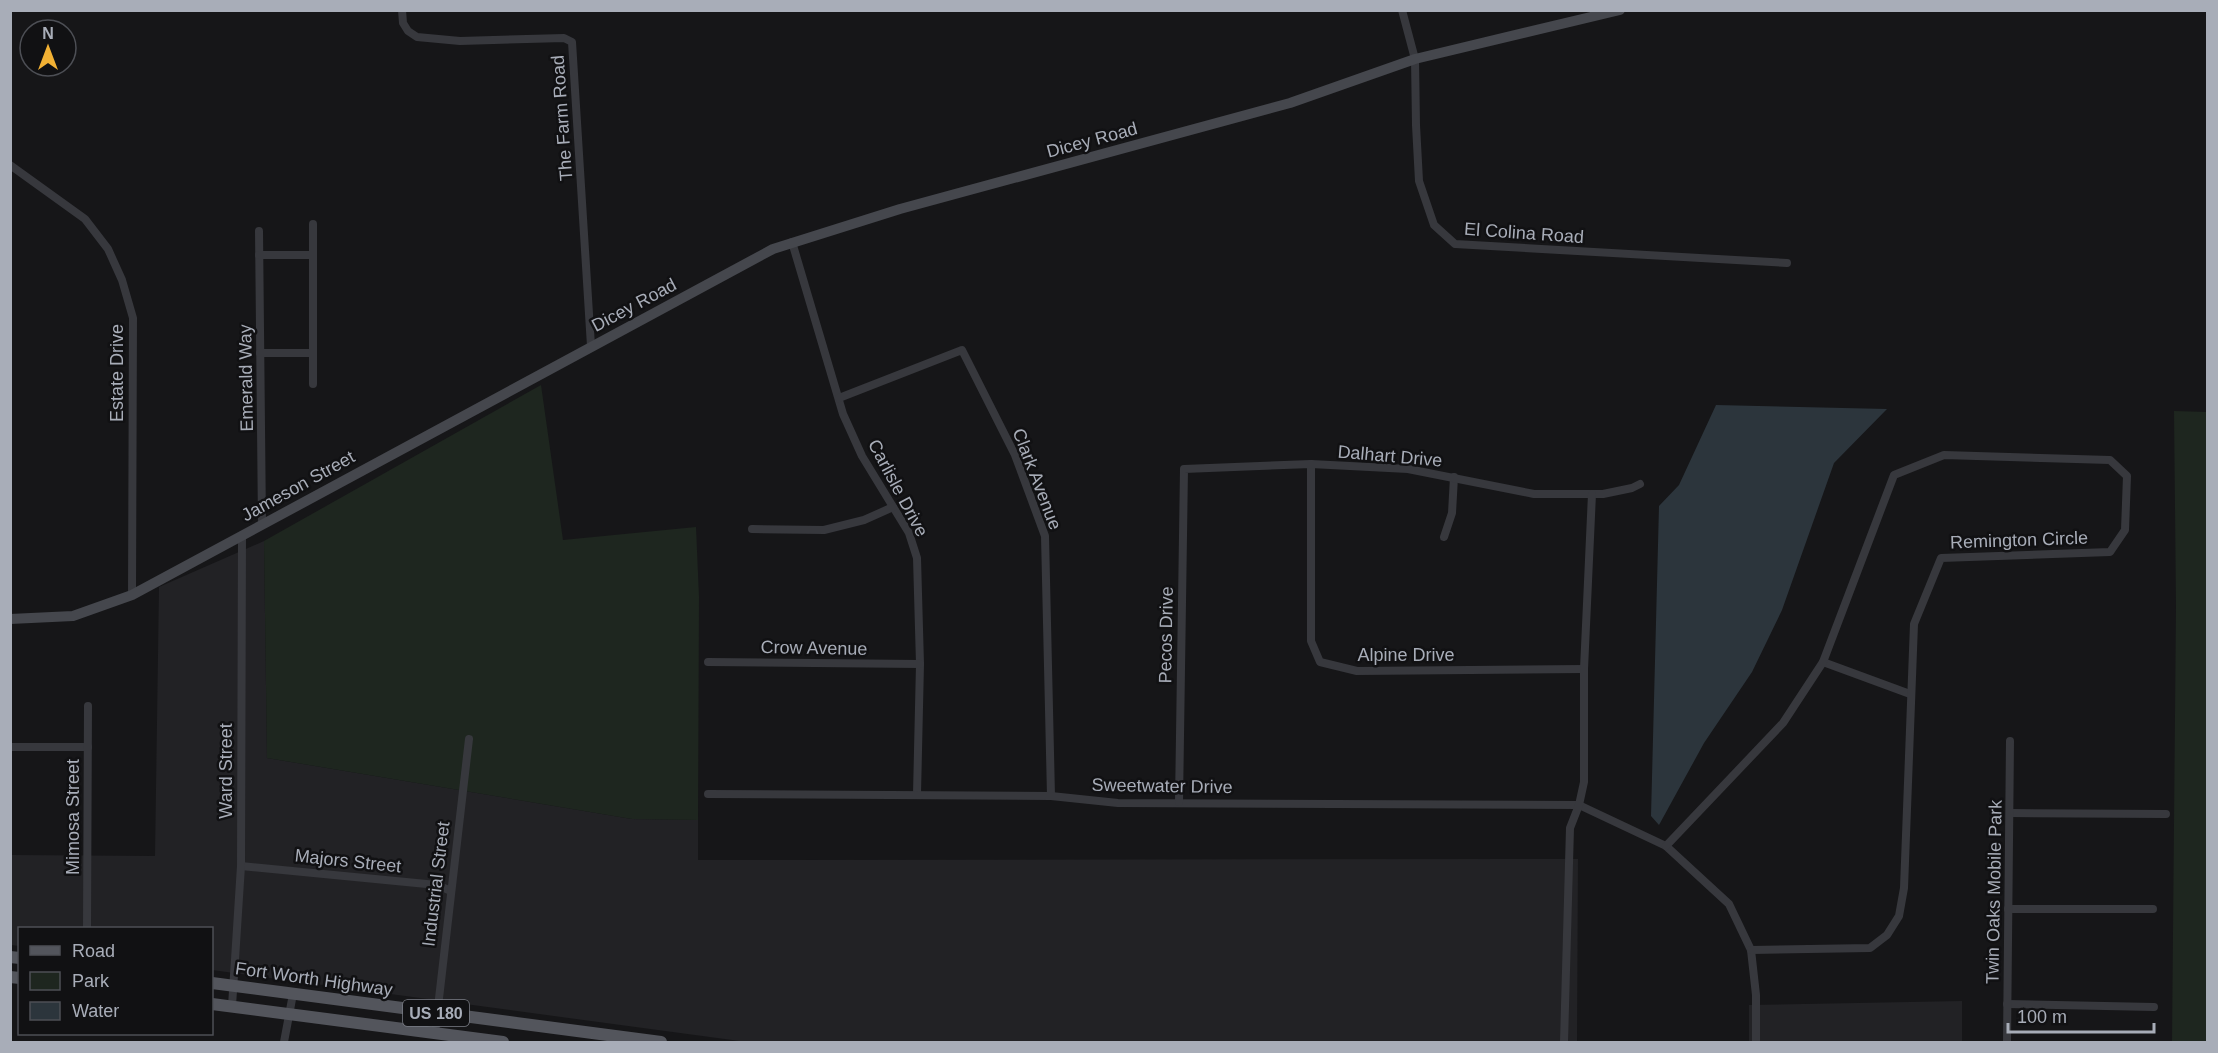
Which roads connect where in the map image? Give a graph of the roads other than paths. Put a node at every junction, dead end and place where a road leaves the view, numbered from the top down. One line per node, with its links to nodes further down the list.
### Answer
1 (402, 10): 12 (street, The Farm Road)
2 (1402, 10): 4 (street, El Colina Road)
3 (1620, 10): 4 (street, Dicey Road)
4 (1415, 60): 8 (street, Dicey Road); 11 (street, El Colina Road)
5 (10, 165): 27 (street, Estate Drive)
6 (313, 224): 10 (street)
7 (259, 231): 9 (street, Emerald Way)
8 (792, 242): 12 (street, Dicey Road); 16 (street, Carlisle Drive)
9 (260, 255): 10 (street); 13 (street, Emerald Way)
10 (313, 255): 14 (street)
11 (1787, 263)
12 (591, 346): 23 (street, Jameson Street)
13 (260, 353): 14 (street); 23 (street, Emerald Way)
14 (313, 353): 15 (street)
15 (313, 384)
16 (838, 398): 22 (street, Carlisle Drive); 41 (street, Clark Avenue)
17 (1311, 464): 18 (street, Dalhart Drive); 19 (street, Dalhart Drive); 32 (street, Alpine Drive)
18 (1184, 469): 42 (street, Pecos Drive)
19 (1454, 477): 21 (street, Dalhart Drive); 26 (street)
20 (1640, 484): 21 (street, Dalhart Drive)
21 (1592, 494): 32 (street)
22 (893, 507): 24 (street); 31 (street, Carlisle Drive)
23 (262, 524): 25 (street, Jameson Street)
24 (752, 529)
25 (242, 536): 27 (street, Jameson Street); 47 (street, Ward Street)
26 (1444, 537)
27 (132, 595): 28 (street, Jameson Street)
28 (10, 619)
29 (708, 662): 31 (street, Crow Avenue)
30 (1823, 662): 33 (street); 33 (street, Remington Circle); 46 (street, Remington Circle)
31 (920, 664): 40 (street, Carlisle Drive)
32 (1584, 669): 43 (street)
33 (1910, 694): 52 (street, Remington Circle)
34 (88, 706): 38 (street, Mimosa Street)
35 (469, 739): 48 (street, Industrial Street)
36 (2010, 741): 44 (street, Twin Oaks Mobile Park)
37 (10, 747): 38 (street)
38 (88, 747): 51 (street, Mimosa Street)
39 (708, 794): 40 (street, Sweetwater Drive)
40 (918, 794): 41 (street, Sweetwater Drive)
41 (1051, 796): 42 (street, Sweetwater Drive)
42 (1179, 802): 43 (street, Sweetwater Drive)
43 (1579, 805): 46 (street, Sweetwater Drive); 66 (street)
44 (2010, 813): 45 (street); 49 (street, Twin Oaks Mobile Park)
45 (2166, 814)
46 (1666, 846): 52 (street, Sweetwater Drive)
47 (241, 866): 48 (street, Majors Street); 54 (street, Ward Street)
48 (451, 891): 60 (street, Industrial Street)
49 (2008, 909): 50 (street); 57 (street, Twin Oaks Mobile Park)
50 (2153, 909)
51 (87, 927)
52 (1751, 950): 67 (street, Sweetwater Drive)
53 (213, 983): 54 (main road, Fort Worth Highway / US 180)
54 (234, 986): 55 (main road, Fort Worth Highway / US 180); 58 (street, Ward Street)
55 (293, 994): 60 (main road, Fort Worth Highway / US 180); 61 (street)
56 (213, 1004): 58 (main road, Fort Worth Highway / US 180)
57 (2007, 1004): 59 (street); 68 (street, Twin Oaks Mobile Park)
58 (232, 1006): 61 (main road, Fort Worth Highway / US 180)
59 (2154, 1007)
60 (436, 1013): 62 (street, Industrial Street); 65 (main road, Fort Worth Highway / US 180)
61 (290, 1014): 62 (main road, Fort Worth Highway / US 180); 63 (street)
62 (435, 1033): 64 (main road, Fort Worth Highway / US 180)
63 (284, 1042)
64 (503, 1042)
65 (661, 1042)
66 (1564, 1042)
67 (1756, 1042)
68 (2007, 1042)

